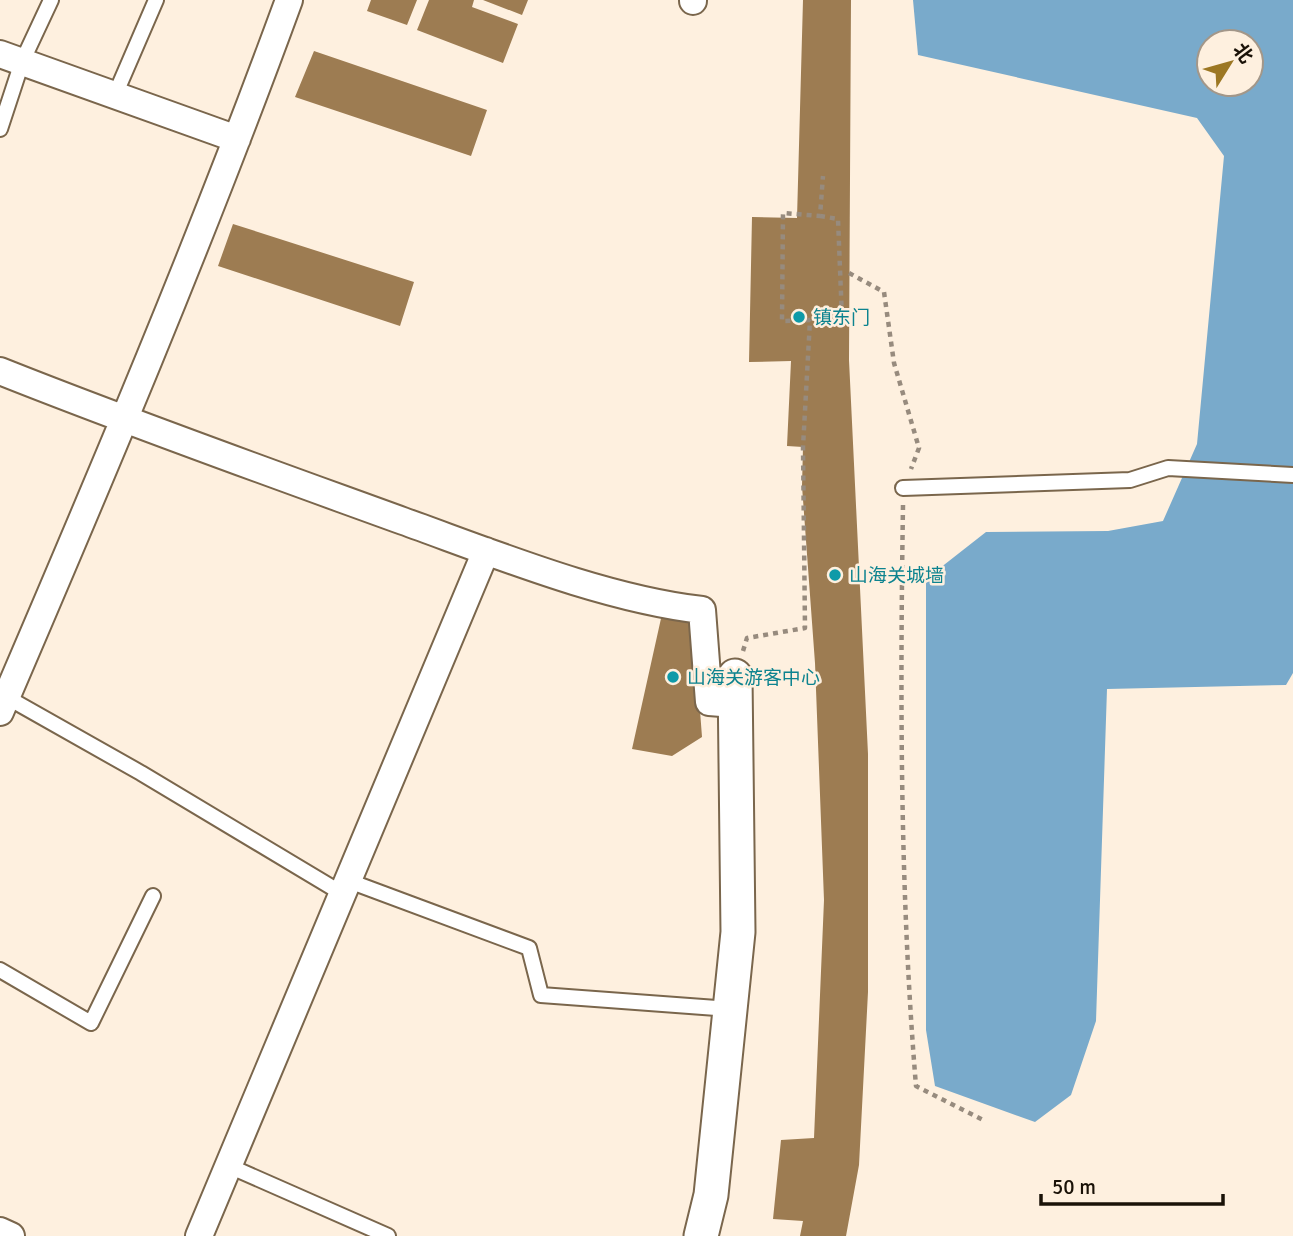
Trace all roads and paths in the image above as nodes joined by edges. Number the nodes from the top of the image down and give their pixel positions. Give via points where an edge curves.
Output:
1 (51, 0) edge
2 (156, 0) edge
3 (289, 0) edge
4 (11, 58) edge
5 (115, 95) junction
6 (0, 129) edge
7 (237, 139) junction
8 (823, 176) dead end
9 (820, 216) junction
10 (849, 273) dead end
11 (810, 320) junction
12 (0, 371) edge
13 (125, 421) junction
14 (1293, 475) edge
15 (903, 488) junction
16 (486, 551) junction
17 (735, 690) junction
18 (2, 701) edge
19 (346, 888) junction
20 (153, 896) dead end
21 (0, 970) edge
22 (730, 1009) junction
23 (985, 1121) dead end
24 (229, 1166) junction
25 (0, 1231) edge
26 (11, 1236) edge
27 (199, 1236) edge
28 (388, 1236) edge
29 (701, 1236) edge

1 - 4 lane
2 - 5 lane
3 - 7 street
4 - 5 street
4 - 6 lane
5 - 7 street
7 - 13 street
8 - 9 path
9 - 11 path via 838,219 842,319
9 - 11 path via 783,213 782,321
10 - 15 path via 884,292 894,363 919,448
11 - 17 path via 803,447 805,628 747,638
12 - 13 street
13 - 16 street
13 - 18 street
14 - 15 lane via 1168,468 1130,480
15 - 23 path via 901,619 909,997 916,1086
16 - 17 street via 657,605 702,610 709,702
16 - 19 street
17 - 22 street via 738,932
18 - 19 lane
19 - 22 lane via 529,948 541,995
19 - 24 street
20 - 21 lane via 91,1023
22 - 29 street via 711,1195
24 - 27 street
24 - 28 lane
25 - 26 street

